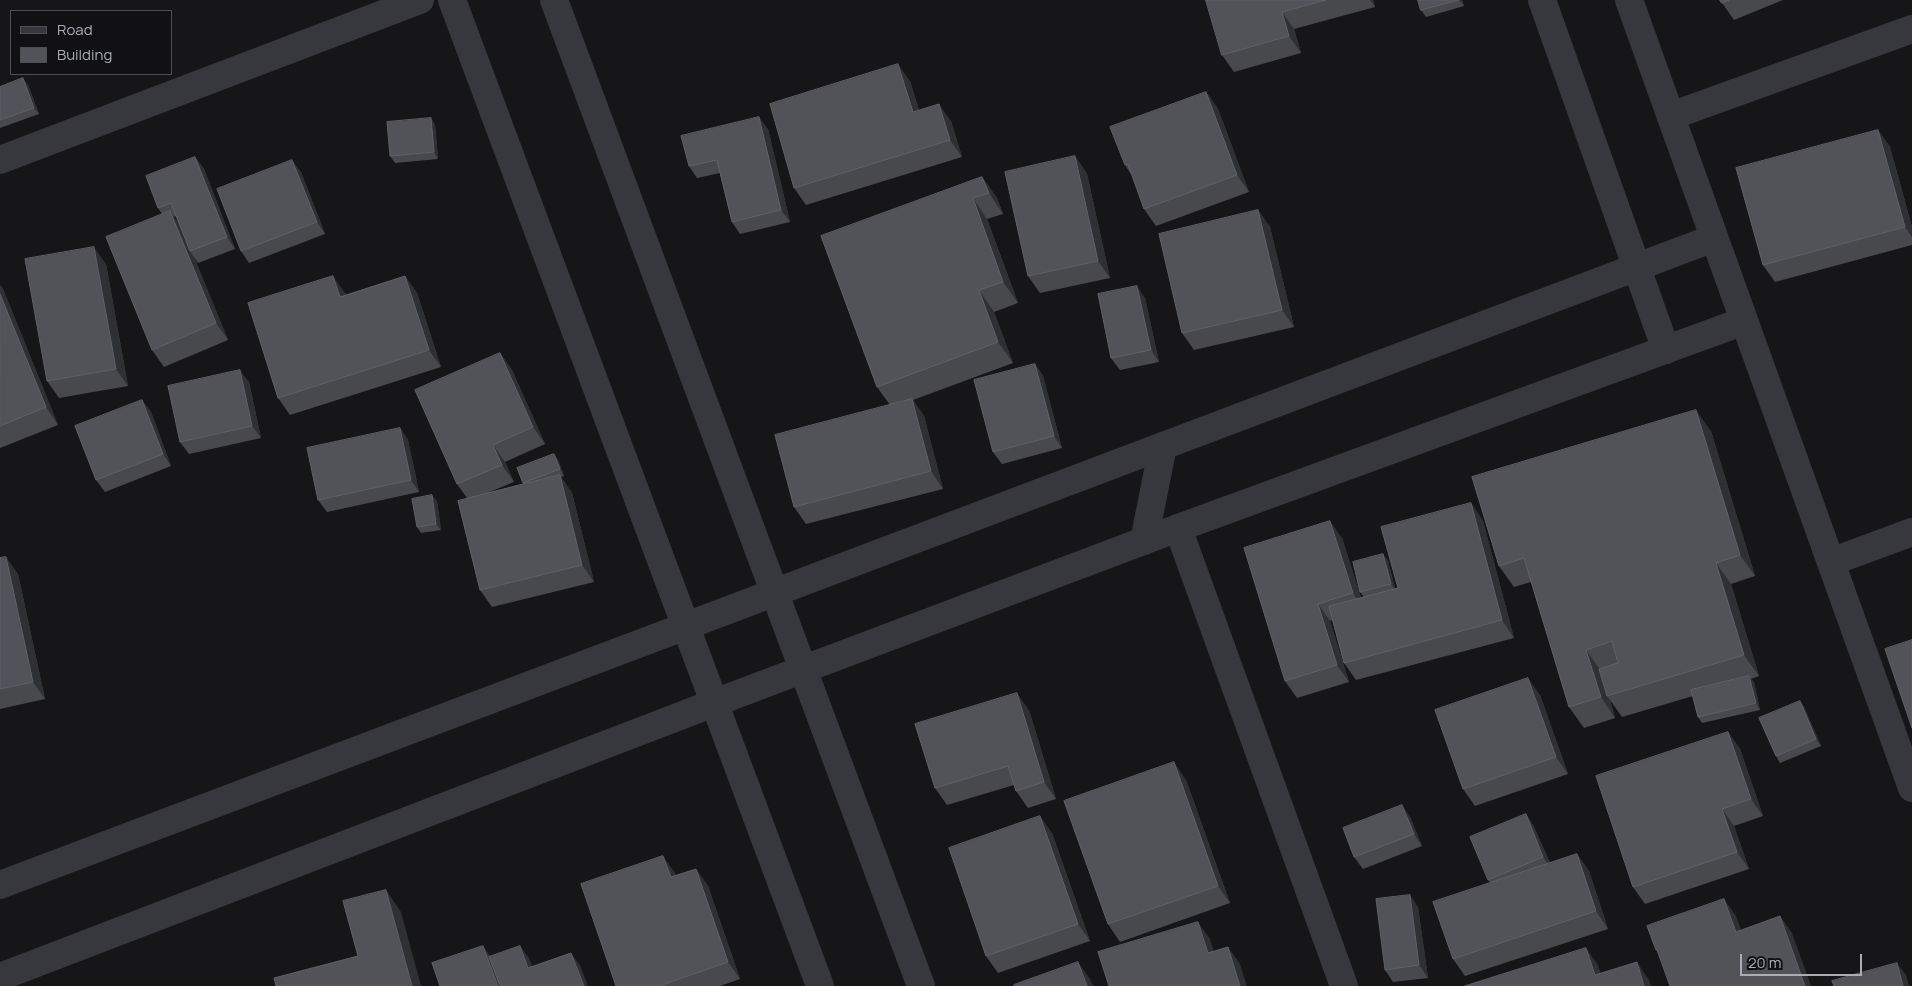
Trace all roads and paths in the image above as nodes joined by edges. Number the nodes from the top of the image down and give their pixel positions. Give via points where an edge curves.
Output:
1 (420, 0) edge
2 (452, 0) edge
3 (554, 0) edge
4 (1542, 0) edge
5 (1629, 0) edge
6 (1912, 29) edge
7 (1671, 116) junction
8 (0, 160) edge
9 (1714, 238) junction
10 (1636, 267) junction
11 (1744, 321) junction
12 (1666, 350) junction
13 (1162, 446) junction
14 (1178, 528) junction
15 (1912, 532) edge
16 (1144, 541) junction
17 (1831, 562) junction
18 (774, 593) junction
19 (686, 626) junction
20 (803, 670) junction
21 (714, 703) junction
22 (1912, 788) edge
23 (0, 886) edge
24 (0, 977) edge
25 (820, 986) edge
26 (921, 986) edge
27 (1344, 986) edge

1 - 8 street
2 - 19 street
3 - 18 street
4 - 10 street
5 - 7 street
6 - 7 street
7 - 9 street
9 - 10 street
9 - 11 street
10 - 12 street
10 - 13 street
11 - 12 street
11 - 17 street
12 - 14 street
13 - 16 street
13 - 18 street
14 - 16 street
14 - 27 street
15 - 17 street
16 - 20 street
17 - 22 street
18 - 19 street
18 - 20 street
19 - 21 street
19 - 23 street
20 - 21 street
20 - 26 street
21 - 24 street
21 - 25 street

